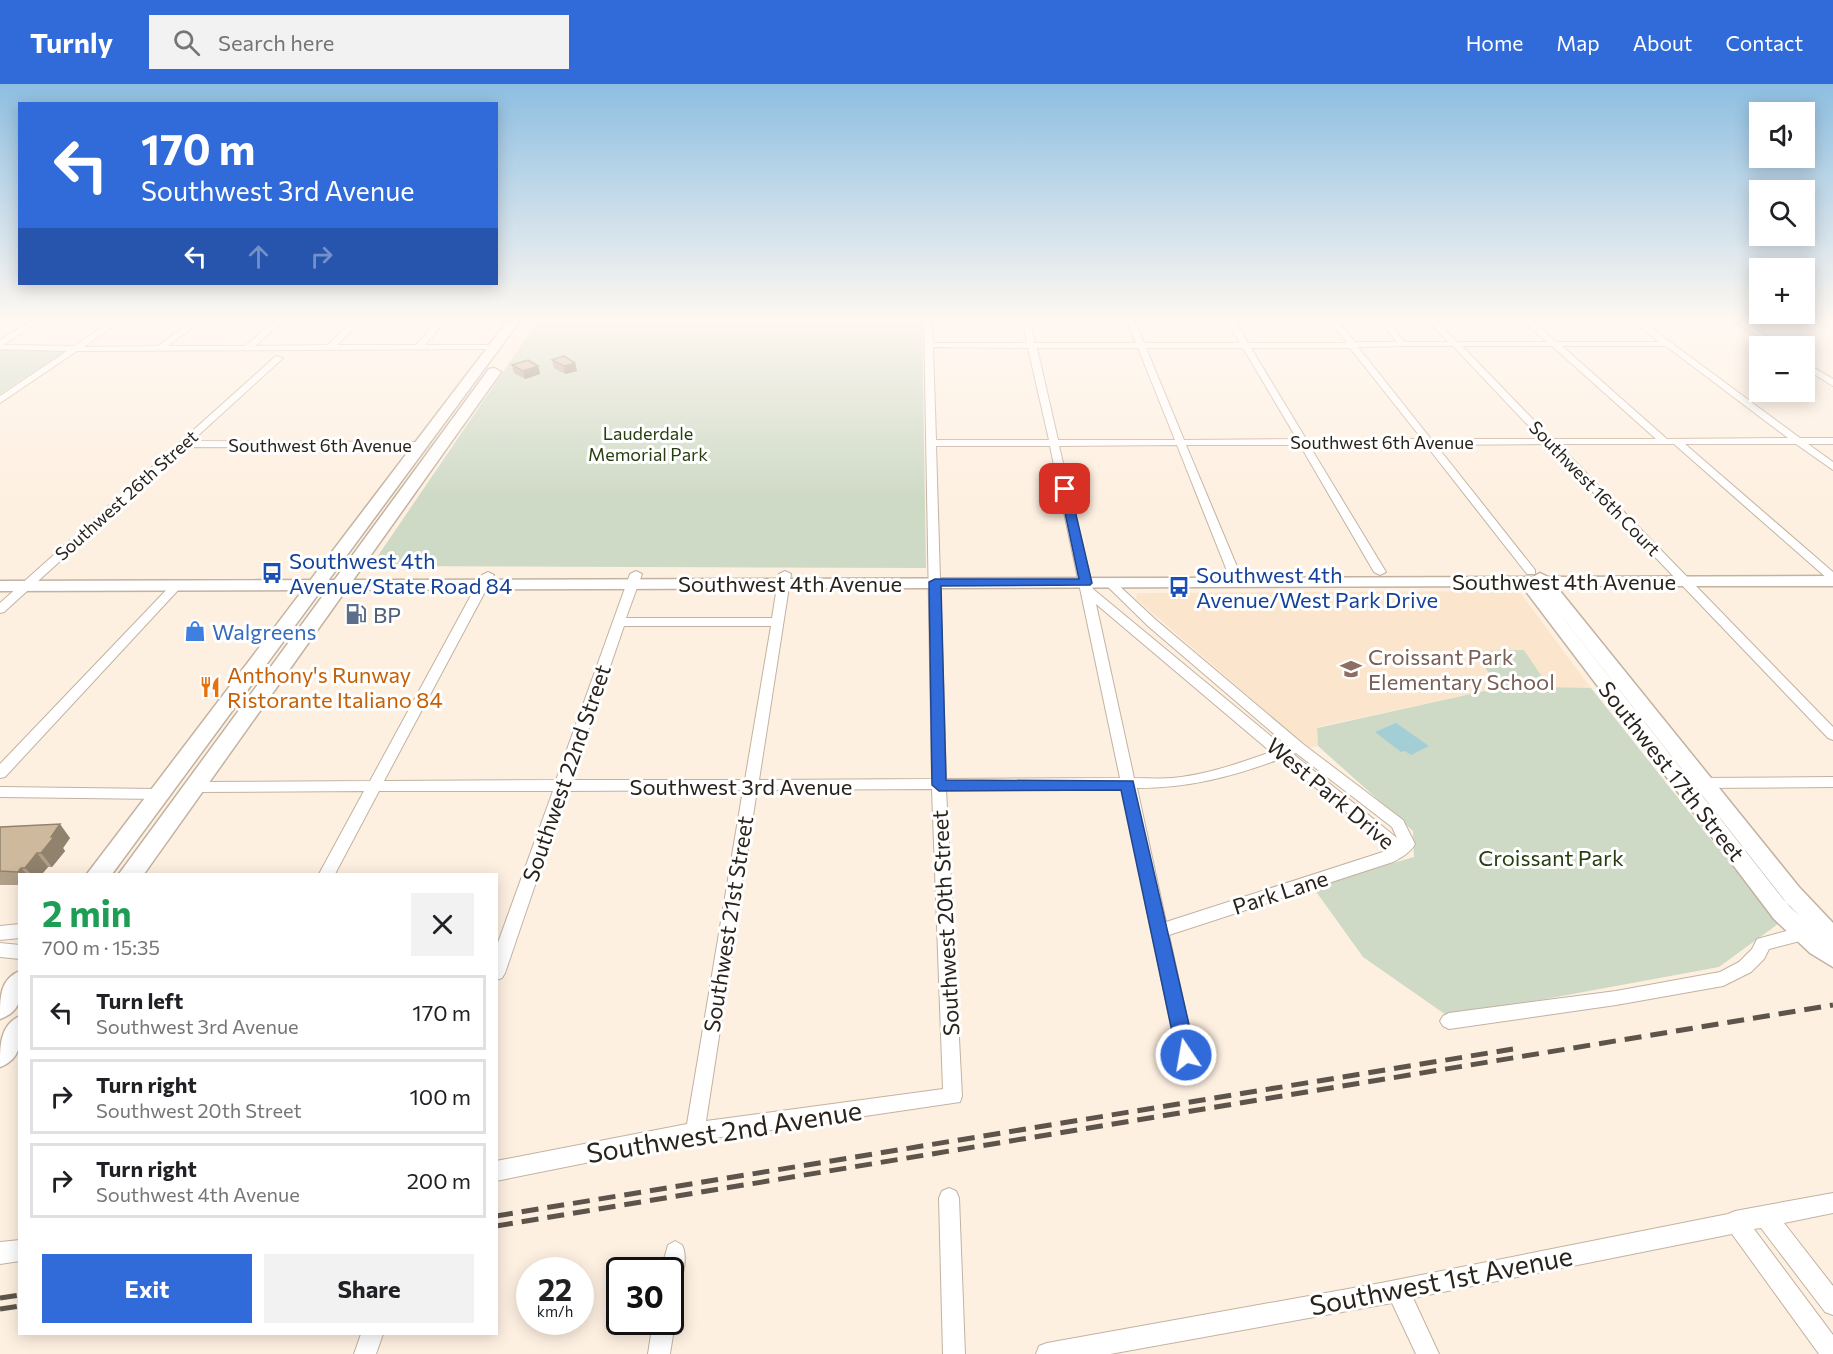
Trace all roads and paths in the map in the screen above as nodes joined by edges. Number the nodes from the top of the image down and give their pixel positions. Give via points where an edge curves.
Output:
1 (32, 378) edge
2 (256, 378) edge
3 (481, 378) edge
4 (484, 378) edge
5 (929, 378) edge
6 (1040, 378) edge
7 (1154, 378) edge
8 (1265, 378) edge
9 (1377, 378) edge
10 (1488, 378) edge
11 (1593, 378) edge
12 (1713, 378) edge
13 (0, 400) edge
14 (1663, 440) junction
15 (1676, 441) junction
16 (1798, 441) junction
17 (1833, 441) edge
18 (1055, 442) junction
19 (1180, 442) junction
20 (1304, 442) junction
21 (1426, 442) junction
22 (1550, 442) junction
23 (930, 443) junction
24 (183, 444) junction
25 (420, 445) junction
26 (1833, 467) edge
27 (1380, 572) junction
28 (1681, 576) junction
29 (1831, 576) edge
30 (0, 577) edge
31 (1235, 577) junction
32 (784, 578) junction
33 (934, 578) junction
34 (486, 579) junction
35 (634, 579) junction
36 (1534, 579) junction
37 (332, 580) junction
38 (31, 581) junction
39 (1110, 583) junction
40 (177, 585) junction
41 (0, 586) edge
42 (1087, 586) junction
43 (0, 609) edge
44 (619, 622) junction
45 (777, 622) junction
46 (1833, 735) edge
47 (1298, 747) junction
48 (1282, 753) junction
49 (176, 771) junction
50 (0, 773) edge
51 (1833, 782) edge
52 (1682, 783) junction
53 (1705, 783) junction
54 (750, 785) junction
55 (939, 785) junction
56 (1128, 785) junction
57 (374, 786) junction
58 (561, 786) junction
59 (195, 787) junction
60 (0, 792) edge
61 (159, 794) junction
62 (177, 811) junction
63 (1399, 852) junction
64 (100, 873) edge
65 (132, 873) edge
66 (328, 873) edge
67 (18, 931) edge
68 (1159, 931) junction
69 (0, 933) edge
70 (1819, 933) edge
71 (0, 950) edge
72 (18, 952) edge
73 (1833, 958) edge
74 (498, 967) edge
75 (18, 984) edge
76 (0, 1007) edge
77 (1449, 1021) dead end
78 (18, 1031) edge
79 (0, 1054) edge
80 (1186, 1055) dead end
81 (953, 1096) joint
82 (695, 1132) junction
83 (498, 1171) edge
84 (950, 1198) dead end
85 (1833, 1203) edge
86 (1765, 1216) junction
87 (1735, 1221) junction
88 (18, 1250) edge
89 (675, 1252) dead end
90 (0, 1253) edge
91 (674, 1257) edge
92 (1397, 1290) junction
93 (1833, 1304) edge
94 (372, 1335) edge
95 (662, 1335) edge
96 (365, 1354) edge
97 (659, 1354) edge
98 (954, 1354) edge
99 (1047, 1354) edge
100 (1428, 1354) edge
101 (1833, 1354) edge

1 - 13 street
2 - 24 street, Southwest 26th Street
3 - 25 main road
4 - 37 main road
5 - 23 street, Southwest 20th Street
6 - 18 street
7 - 19 street
8 - 20 street
9 - 21 street, Southwest 17th Street
10 - 22 street, Southwest 16th Court
11 - 14 street
12 - 16 street
14 - 15 street, Southwest 6th Avenue
14 - 22 street, Southwest 6th Avenue
15 - 16 street, Southwest 6th Avenue
15 - 29 street
16 - 17 street, Southwest 6th Avenue
16 - 26 street
18 - 19 street, Southwest 6th Avenue
18 - 23 street, Southwest 6th Avenue
18 - 42 street
19 - 20 street, Southwest 6th Avenue
19 - 31 street
20 - 21 street, Southwest 6th Avenue
20 - 27 street
21 - 22 street, Southwest 6th Avenue
21 - 36 street, Southwest 17th Street
22 - 28 street, Southwest 16th Court
23 - 33 street, Southwest 20th Street
24 - 25 street, Southwest 6th Avenue
24 - 38 street, Southwest 26th Street
25 - 37 main road
27 - 31 main road, Southwest 4th Avenue
27 - 36 main road, Southwest 4th Avenue
28 - 29 main road, Southwest 4th Avenue
28 - 36 main road, Southwest 4th Avenue
28 - 46 street, Southwest 16th Court
30 - 38 main road, Southwest 4th Avenue
31 - 36 main road, Southwest 4th Avenue
31 - 39 main road, Southwest 4th Avenue
31 - 42 main road, Southwest 4th Avenue
32 - 33 main road, Southwest 4th Avenue
32 - 35 main road, Southwest 4th Avenue
32 - 45 street, Southwest 21st Street
33 - 42 main road, Southwest 4th Avenue
33 - 55 street, Southwest 20th Street
34 - 35 main road, Southwest 4th Avenue
34 - 37 main road, Southwest 4th Avenue
34 - 57 street
35 - 44 street, Southwest 22nd Street
36 - 52 main road, Southwest 17th Street
36 - 53 main road, Southwest 17th Street
37 - 38 main road, Southwest 4th Avenue
37 - 40 main road, Southwest 4th Avenue
37 - 49 main road
37 - 59 main road
38 - 40 main road, Southwest 4th Avenue
38 - 41 main road, Southwest 4th Avenue
38 - 43 street, Southwest 26th Street
39 - 42 main road, Southwest 4th Avenue
39 - 47 street, West Park Drive
40 - 50 street
42 - 48 street, West Park Drive
42 - 56 street
44 - 45 street
44 - 58 street, Southwest 22nd Street
45 - 54 street, Southwest 21st Street
47 - 48 street, Southwest 3rd Avenue
47 - 63 street, West Park Drive via 1398,824 1407,843
48 - 56 street, Southwest 3rd Avenue via 1211,777
48 - 63 street, West Park Drive via 1388,838
49 - 59 main road via 182,781
49 - 61 main road
51 - 53 street
52 - 53 street
52 - 70 main road, Southwest 17th Street via 1782,914
53 - 70 main road, Southwest 17th Street
54 - 55 street, Southwest 3rd Avenue
54 - 58 street, Southwest 3rd Avenue
54 - 82 street, Southwest 21st Street
55 - 56 street, Southwest 3rd Avenue
55 - 81 street, Southwest 20th Street
56 - 68 street
57 - 58 street, Southwest 3rd Avenue
57 - 59 street, Southwest 3rd Avenue
57 - 66 street
58 - 74 street, Southwest 22nd Street
59 - 62 main road
60 - 61 street
61 - 62 main road via 172,800
61 - 64 main road
62 - 65 main road
63 - 68 street, Park Lane
67 - 69 street
68 - 80 street
70 - 73 main road, Southwest 17th Street
70 - 77 street via 1763,944 1745,967 1723,979
71 - 72 street
75 - 76 main road
78 - 79 main road
81 - 82 street, Southwest 2nd Avenue
82 - 83 street, Southwest 2nd Avenue
84 - 98 street
85 - 86 street, Southwest 1st Avenue
86 - 87 street, Southwest 1st Avenue
86 - 93 street
87 - 92 street, Southwest 1st Avenue
87 - 101 street
88 - 90 street
89 - 91 street
92 - 99 street, Southwest 1st Avenue
92 - 100 street
94 - 96 street
95 - 97 street

